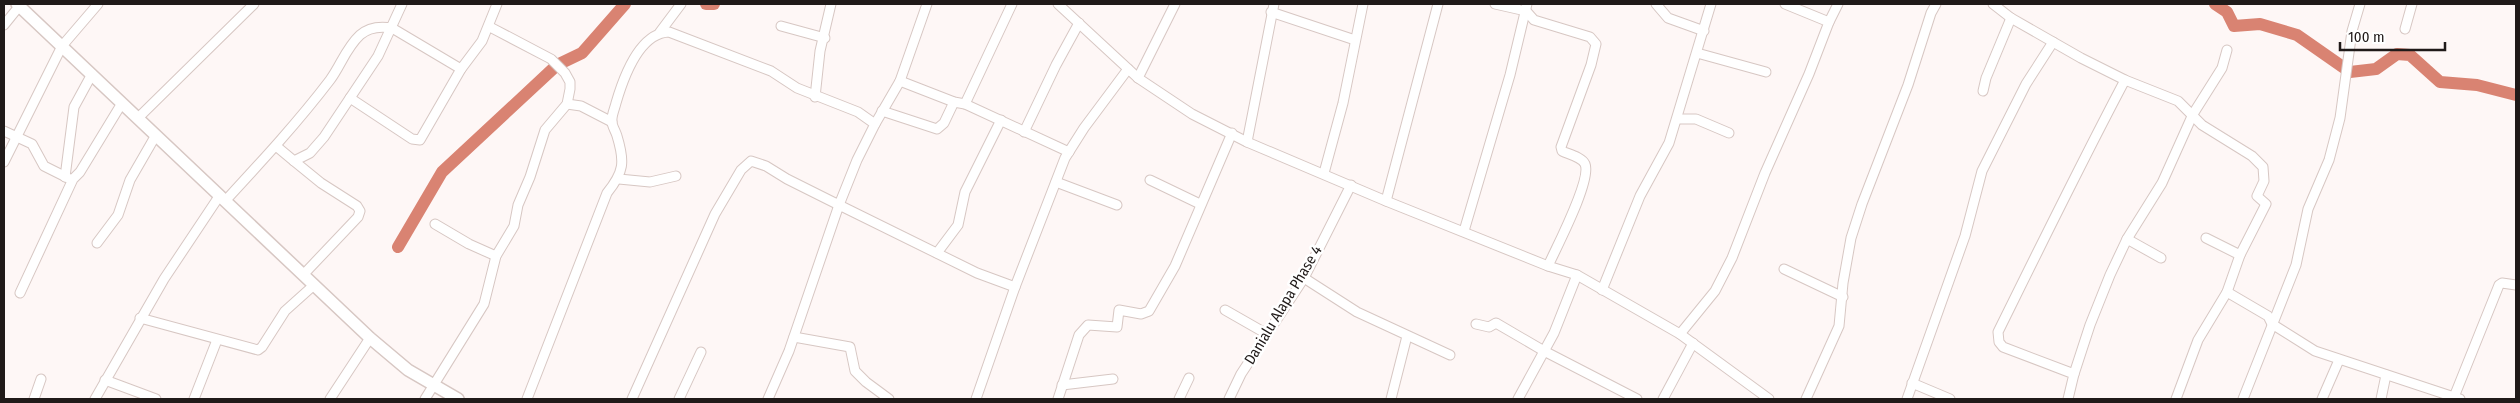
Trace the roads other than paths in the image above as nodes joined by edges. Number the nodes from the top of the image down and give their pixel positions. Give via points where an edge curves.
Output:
1 (19, 4) edge
2 (98, 4) edge
3 (254, 4) edge
4 (402, 4) edge
5 (681, 4) edge
6 (831, 4) edge
7 (927, 4) edge
8 (1012, 4) edge
9 (1058, 4) edge
10 (1175, 4) edge
11 (1363, 4) edge
12 (1438, 4) edge
13 (1495, 4) edge
14 (1656, 4) edge
15 (1711, 4) edge
16 (1785, 4) edge
17 (1838, 4) edge
18 (1936, 4) edge
19 (1993, 4) edge
20 (2360, 4) edge
21 (2412, 4) edge
22 (493, 5) edge
23 (1527, 7) edge
24 (1802, 7) edge
25 (1272, 8) edge
26 (2011, 18) junction
27 (1829, 22) junction
28 (1079, 23) junction
29 (4, 25) edge
30 (781, 26) dead end
31 (490, 27) junction
32 (392, 28) junction
33 (2405, 29) dead end
34 (1704, 31) junction
35 (660, 32) junction
36 (825, 38) junction
37 (1355, 40) junction
38 (2054, 42) junction
39 (62, 46) junction
40 (2227, 50) dead end
41 (1698, 54) junction
42 (461, 69) junction
43 (1128, 69) junction
44 (1766, 72) dead end
45 (92, 74) junction
46 (1138, 78) junction
47 (2125, 80) junction
48 (900, 81) junction
49 (1983, 91) dead end
50 (814, 97) junction
51 (350, 98) junction
52 (954, 102) junction
53 (122, 103) junction
54 (567, 104) junction
55 (964, 104) junction
56 (882, 111) junction
57 (2193, 114) junction
58 (138, 118) junction
59 (1677, 119) junction
60 (1001, 120) junction
61 (612, 122) junction
62 (875, 124) junction
63 (4, 131) edge
64 (1024, 132) junction
65 (1232, 133) junction
66 (1728, 133) dead end
67 (156, 135) junction
68 (17, 136) junction
69 (1248, 142) junction
70 (276, 146) junction
71 (1069, 152) junction
72 (294, 161) junction
73 (4, 162) edge
74 (1324, 173) junction
75 (676, 176) dead end
76 (69, 178) junction
77 (618, 179) junction
78 (1150, 180) dead end
79 (1056, 182) junction
80 (1351, 185) junction
81 (223, 198) junction
82 (1386, 201) junction
83 (1200, 204) junction
84 (839, 205) junction
85 (1117, 205) dead end
86 (435, 224) dead end
87 (1464, 231) junction
88 (2206, 238) dead end
89 (2127, 239) junction
90 (97, 243) dead end
91 (937, 253) junction
92 (2240, 255) junction
93 (496, 256) junction
94 (2161, 258) dead end
95 (1548, 266) junction
96 (1784, 269) dead end
97 (303, 275) junction
98 (1577, 275) junction
99 (1304, 278) junction
100 (314, 285) junction
101 (2516, 285) edge
102 (1015, 287) junction
103 (1602, 290) junction
104 (2227, 292) junction
105 (20, 293) dead end
106 (1843, 297) junction
107 (1224, 310) dead end
108 (140, 318) junction
109 (1476, 324) dead end
110 (2272, 324) junction
111 (1267, 334) junction
112 (1680, 334) junction
113 (1407, 336) junction
114 (794, 337) junction
115 (370, 338) junction
116 (217, 340) junction
117 (1693, 343) junction
118 (701, 352) dead end
119 (1544, 352) junction
120 (1450, 355) dead end
121 (2339, 360) junction
122 (2074, 374) junction
123 (2386, 375) junction
124 (1189, 378) dead end
125 (41, 379) dead end
126 (1113, 379) dead end
127 (105, 380) junction
128 (1912, 383) junction
129 (436, 385) junction
130 (1062, 385) junction
131 (2179, 398) edge
132 (2457, 398) edge
133 (34, 399) edge
134 (95, 399) edge
135 (156, 399) edge
136 (194, 399) edge
137 (330, 399) edge
138 (425, 399) edge
139 (458, 399) edge
140 (527, 399) edge
141 (632, 399) edge
142 (679, 399) edge
143 (768, 399) edge
144 (889, 399) edge
145 (976, 399) edge
146 (1058, 399) edge
147 (1179, 399) edge
148 (1229, 399) edge
149 (1390, 399) edge
150 (1518, 399) edge
151 (1637, 399) edge
152 (1663, 399) edge
153 (1767, 399) edge
154 (1806, 399) edge
155 (1907, 399) edge
156 (1950, 399) edge
157 (2068, 399) edge
158 (2243, 399) edge
159 (2322, 399) edge
160 (2382, 399) edge

1 - 29 street
1 - 39 street
2 - 39 street
3 - 58 street
4 - 32 street
5 - 35 street
6 - 36 street
7 - 48 street
8 - 55 street
9 - 28 street
10 - 46 street
11 - 37 street
12 - 82 street
13 - 23 street
14 - 34 street via 1668,18
15 - 34 street
16 - 24 street
17 - 27 street
18 - 106 street via 1862,204 1852,238
19 - 26 street
20 - 110 street via 2352,32 2340,118 2329,160 2308,209 2296,265
21 - 33 street
22 - 31 street
23 - 87 street
23 - 95 street via 1534,20 1590,38 1596,44 1561,147 1562,151 1584,161 1585,179
24 - 27 street
25 - 37 street
25 - 69 street
26 - 38 street
26 - 49 street
27 - 112 street via 1732,258 1715,292
28 - 43 street
28 - 64 street
30 - 36 street
31 - 42 street
31 - 54 street via 557,65 570,82
32 - 42 street
32 - 51 street
32 - 70 street via 381,26 360,35 346,51 331,79
34 - 41 street
35 - 50 street via 669,32 758,65
35 - 61 street via 646,44 628,69
36 - 50 street via 820,51
37 - 74 street via 1343,103
38 - 47 street
38 - 128 street via 2026,84 1982,170 1965,236
39 - 45 street
39 - 68 street
40 - 57 street via 2222,68
41 - 44 street
41 - 59 street
42 - 51 street via 420,140 412,139
43 - 46 street
43 - 71 street
45 - 53 street
45 - 76 street via 74,107
46 - 65 street via 1192,114
47 - 57 street via 2178,101
47 - 122 street via 1998,332 2003,347
48 - 52 street
48 - 56 street
50 - 62 street via 858,112
51 - 72 street via 315,148
52 - 55 street
52 - 56 street via 944,123 937,129
53 - 58 street
53 - 76 street via 80,172
54 - 61 street via 581,106
54 - 93 street via 545,130 518,205 514,226
55 - 60 street
56 - 62 street
57 - 89 street via 2162,183
57 - 92 street via 2202,125 2252,156 2263,167 2264,181 2257,196 2266,204
58 - 67 street
59 - 66 street via 1696,119
59 - 103 street via 1659,164 1640,196
60 - 64 street
60 - 91 street via 965,192 958,225
61 - 77 street via 623,165
62 - 84 street via 856,160
63 - 68 street
64 - 71 street
65 - 69 street
65 - 83 street
67 - 81 street
67 - 90 street via 130,180 118,215
68 - 73 street
68 - 76 street via 32,144 44,166
69 - 74 street
70 - 72 street
70 - 81 street
71 - 79 street
72 - 97 street via 360,211
74 - 80 street
75 - 77 street via 650,182
76 - 105 street
77 - 140 street via 607,193
78 - 83 street
79 - 85 street
79 - 102 street
80 - 82 street
80 - 99 street, Danialu Alapa Phase 4
81 - 97 street
81 - 108 street
82 - 87 street
83 - 130 street via 1176,266 1149,311 1141,314 1120,310 1117,327 1088,325 1084,328
84 - 91 street
84 - 114 street
84 - 141 street via 751,160 741,170 715,214
86 - 93 street
87 - 95 street
88 - 92 street
89 - 94 street
89 - 122 street via 2090,325
91 - 102 street
92 - 104 street
93 - 129 street via 484,304
95 - 98 street
96 - 106 street
97 - 100 street
98 - 103 street
98 - 119 street
99 - 111 street, Danialu Alapa Phase 4
99 - 113 street via 1357,312
100 - 115 street
100 - 116 street via 285,311 262,348 258,350
101 - 132 street via 2502,283 2499,286
102 - 145 street
103 - 112 street
104 - 110 street via 2268,316
104 - 131 street via 2198,340
106 - 154 street via 1840,326
107 - 111 street
108 - 116 street
108 - 127 street
109 - 119 street via 1489,327 1496,323
110 - 121 street via 2315,351
110 - 158 street
111 - 148 street, Danialu Alapa Phase 4
112 - 117 street
113 - 120 street
113 - 149 street
114 - 143 street
114 - 144 street via 850,347 855,371
115 - 129 street via 408,370
115 - 137 street
116 - 136 street
117 - 152 street
117 - 153 street
118 - 142 street
119 - 150 street
119 - 151 street
121 - 123 street
121 - 159 street
122 - 157 street
123 - 132 street
123 - 160 street
124 - 147 street
125 - 133 street
126 - 130 street
127 - 134 street
127 - 135 street
128 - 155 street
128 - 156 street
129 - 138 street
129 - 139 street
130 - 146 street

